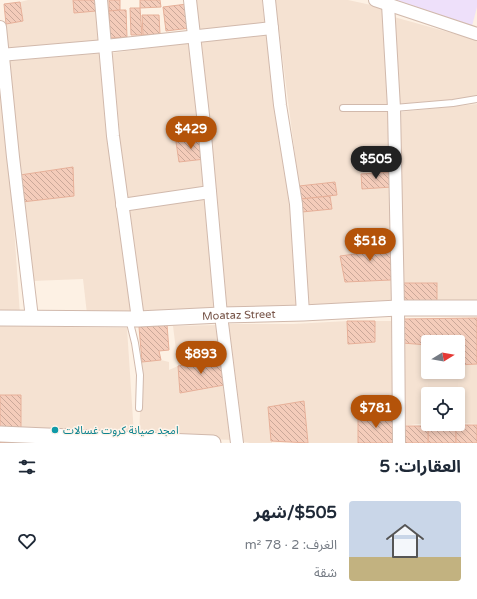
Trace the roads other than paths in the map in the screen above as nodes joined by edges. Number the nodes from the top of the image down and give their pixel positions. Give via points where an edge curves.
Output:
1 (101, 0) edge
2 (190, 0) edge
3 (269, 0) edge
4 (375, 0) edge
5 (388, 4) junction
6 (0, 26) edge
7 (272, 28) junction
8 (477, 34) edge
9 (195, 36) junction
10 (105, 46) junction
11 (2, 54) edge
12 (477, 99) edge
13 (343, 108) dead end
14 (394, 108) junction
15 (210, 192) junction
16 (122, 205) junction
17 (398, 308) junction
18 (477, 308) edge
19 (303, 313) junction
20 (221, 315) junction
21 (0, 318) edge
22 (32, 318) junction
23 (134, 319) junction
24 (139, 408) dead end
25 (0, 434) edge
26 (213, 443) edge
27 (237, 443) edge
28 (399, 443) edge

1 - 10 street
2 - 9 street
3 - 7 street
4 - 5 street
5 - 8 street
5 - 14 street
6 - 11 street
7 - 9 street
7 - 19 street via 280,105 296,204
9 - 10 street
9 - 15 street
10 - 11 street
10 - 16 street
11 - 22 street
12 - 14 lane
13 - 14 lane
14 - 17 street
15 - 16 street
15 - 20 street
16 - 23 street
17 - 18 street, Moataz Street
17 - 19 street, Moataz Street
17 - 28 street
19 - 20 street, Moataz Street
20 - 23 street, Moataz Street
20 - 27 street
21 - 22 street, Moataz Street
22 - 23 street, Moataz Street
23 - 24 lane via 140,375
25 - 26 street

